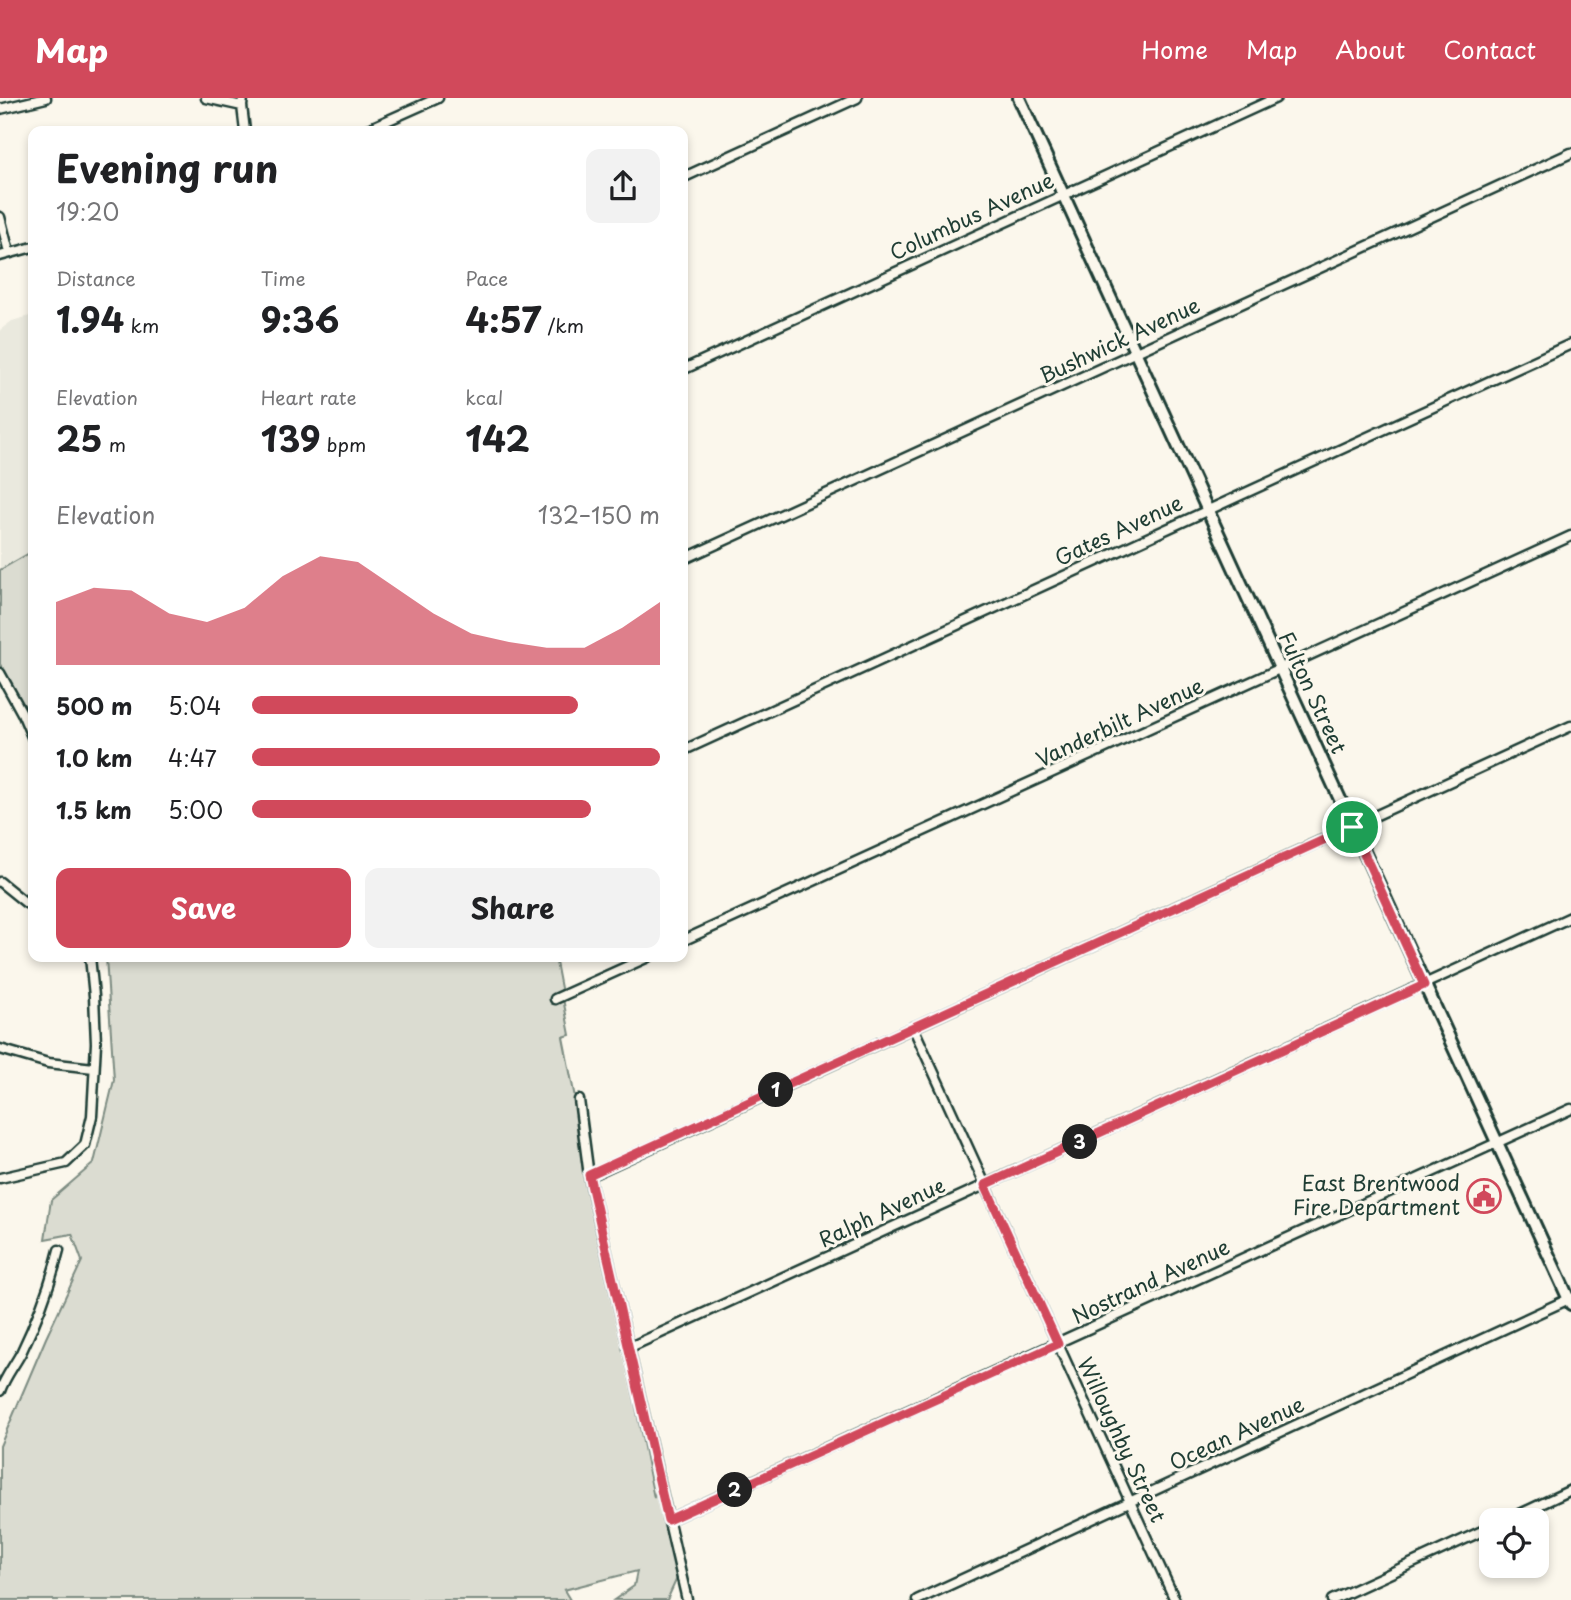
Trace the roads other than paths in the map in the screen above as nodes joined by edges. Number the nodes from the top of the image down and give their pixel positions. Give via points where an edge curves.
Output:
1 (46, 98) edge
2 (206, 98) edge
3 (438, 98) edge
4 (857, 98) edge
5 (1019, 98) edge
6 (1276, 98) edge
7 (242, 102) edge
8 (0, 109) edge
9 (244, 126) edge
10 (376, 126) edge
11 (1571, 153) edge
12 (688, 175) edge
13 (1063, 194) junction
14 (0, 217) edge
15 (28, 248) edge
16 (9, 252) junction
17 (0, 256) edge
18 (1571, 344) edge
19 (1136, 353) junction
20 (688, 367) edge
21 (1207, 510) junction
22 (1571, 536) edge
23 (688, 557) edge
24 (1279, 668) junction
25 (0, 673) edge
26 (1571, 726) edge
27 (28, 727) edge
28 (688, 748) edge
29 (1352, 827) junction
30 (0, 882) edge
31 (28, 904) edge
32 (1571, 917) edge
33 (688, 939) edge
34 (91, 962) edge
35 (637, 962) edge
36 (1424, 985) junction
37 (555, 999) dead end
38 (913, 1027) junction
39 (0, 1049) edge
40 (94, 1068) junction
41 (579, 1100) dead end
42 (1571, 1109) edge
43 (1498, 1143) junction
44 (589, 1175) junction
45 (0, 1178) edge
46 (985, 1185) junction
47 (59, 1250) dead end
48 (1570, 1301) edge
49 (1058, 1344) junction
50 (628, 1348) junction
51 (2, 1382) edge
52 (0, 1391) edge
53 (1571, 1490) edge
54 (1130, 1502) junction
55 (1533, 1508) edge
56 (668, 1520) junction
57 (1479, 1533) edge
58 (687, 1600) edge
59 (916, 1600) edge
60 (1175, 1600) edge
61 (1332, 1600) edge

1 - 8 street
2 - 7 street
3 - 10 street
4 - 12 street
5 - 13 street, Fulton Street
6 - 13 street, Columbus Avenue
7 - 9 street
11 - 19 street, Bushwick Avenue
13 - 19 street, Fulton Street
13 - 20 street, Columbus Avenue
14 - 16 street
15 - 16 street
16 - 17 street
18 - 21 street, Gates Avenue
19 - 21 street, Fulton Street
19 - 23 street, Bushwick Avenue
21 - 24 street, Fulton Street
21 - 28 street, Gates Avenue
22 - 24 street, Vanderbilt Avenue
24 - 29 street, Fulton Street
24 - 33 street, Vanderbilt Avenue
25 - 27 street
26 - 29 street
29 - 36 street, Fulton Street
29 - 38 street
30 - 31 street
32 - 36 street, Ralph Avenue
34 - 40 street
35 - 37 street
36 - 43 street, Fulton Street
36 - 46 street, Ralph Avenue
38 - 44 street
38 - 46 street, Willoughby Street
39 - 40 street via 48,1063
40 - 45 street via 92,1116 85,1145 66,1163
41 - 44 street
42 - 43 street, Nostrand Avenue
43 - 48 street, Fulton Street
43 - 49 street, Nostrand Avenue
44 - 50 street
46 - 49 street, Willoughby Street
46 - 50 street, Ralph Avenue
47 - 51 street via 38,1315
48 - 54 street, Ocean Avenue
49 - 54 street, Willoughby Street
49 - 56 street, Nostrand Avenue
50 - 56 street
51 - 52 street
53 - 55 street
54 - 59 street, Ocean Avenue
54 - 60 street, Willoughby Street
56 - 58 street
57 - 61 street

